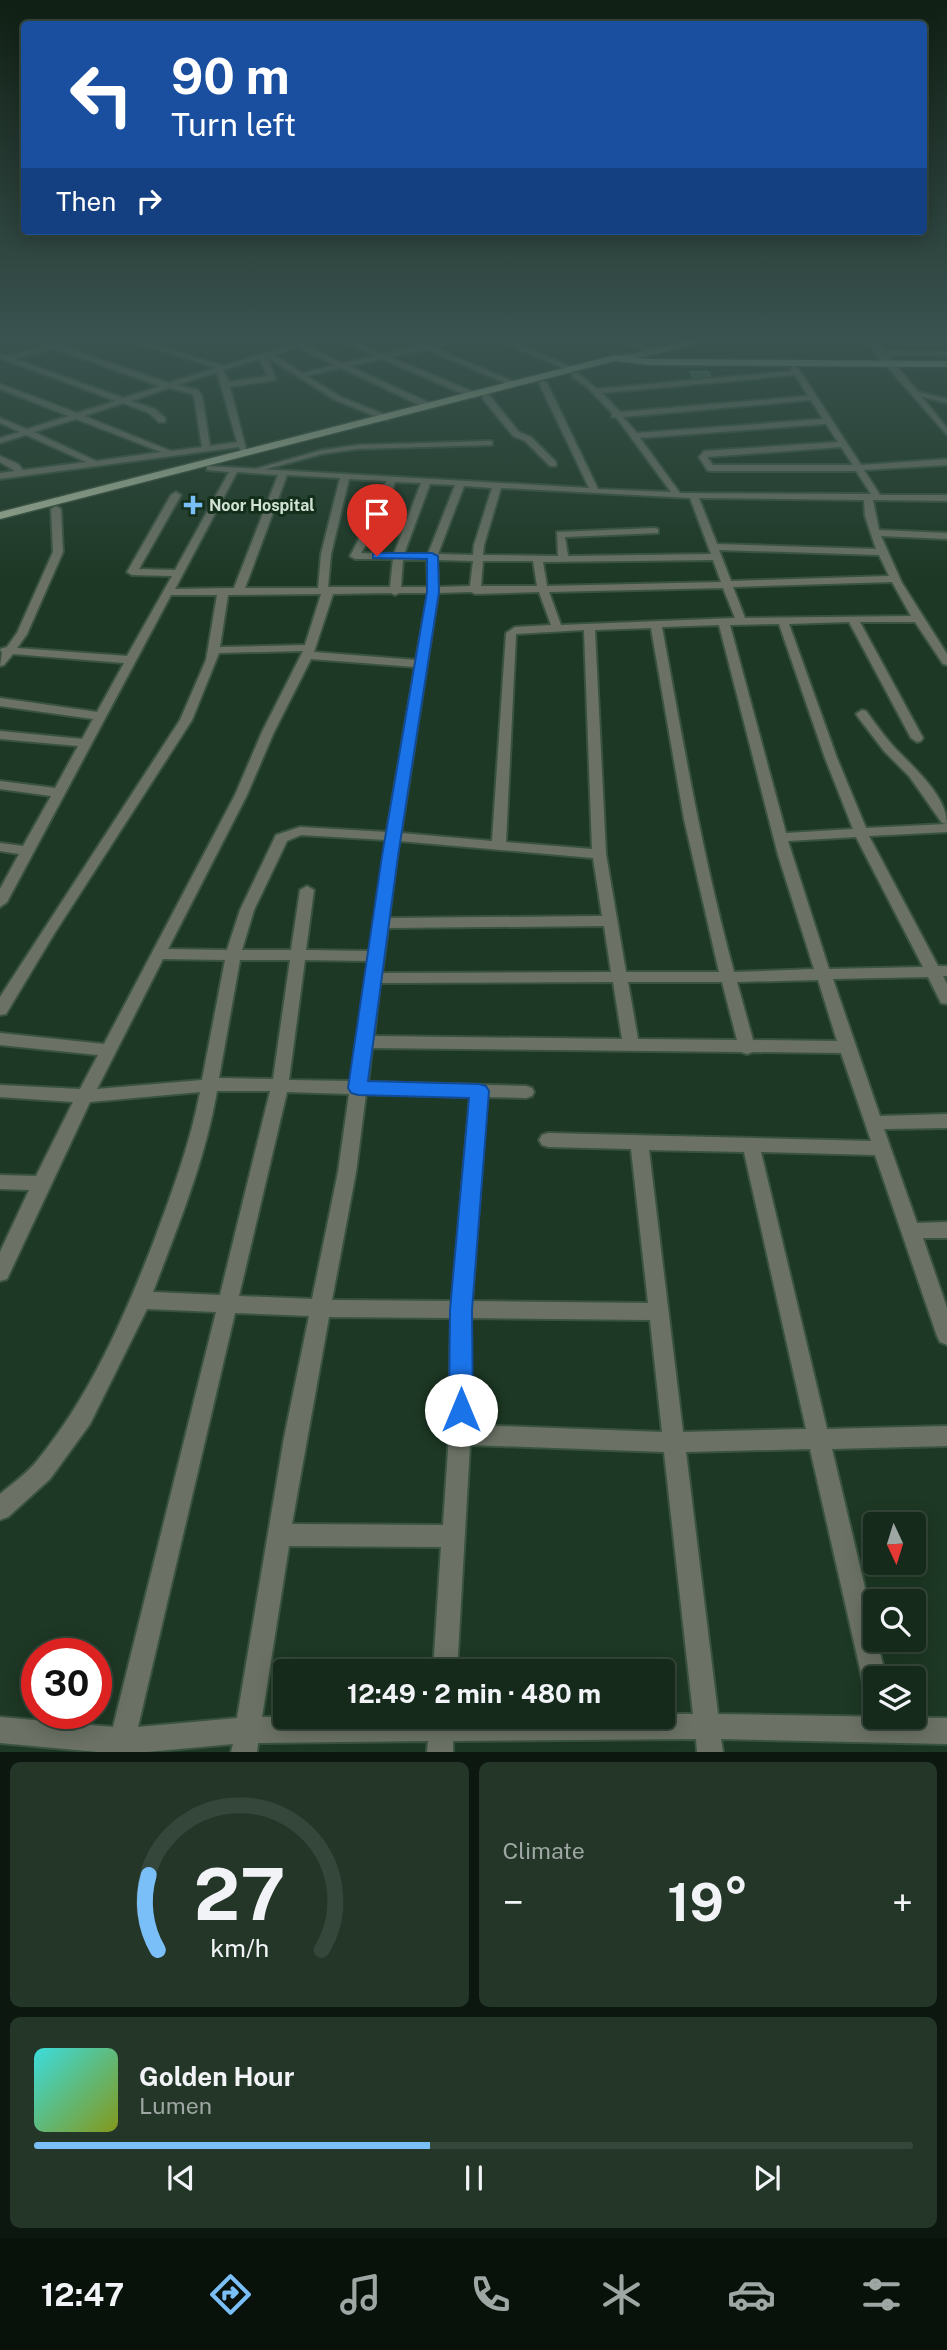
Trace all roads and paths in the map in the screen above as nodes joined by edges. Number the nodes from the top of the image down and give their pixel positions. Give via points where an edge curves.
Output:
1 (64, 420) edge
2 (85, 420) edge
3 (202, 420) edge
4 (235, 420) edge
5 (378, 420) edge
6 (398, 420) edge
7 (504, 420) edge
8 (561, 420) edge
9 (619, 420) edge
10 (0, 421) edge
11 (828, 421) joint
12 (27, 432) junction
13 (634, 436) junction
14 (0, 441) edge
15 (489, 443) dead end
16 (843, 444) junction
17 (206, 448) junction
18 (243, 448) junction
19 (169, 452) junction
20 (0, 459) edge
21 (94, 462) junction
22 (947, 462) edge
23 (553, 464) dead end
24 (210, 468) junction
25 (858, 468) junction
26 (234, 470) junction
27 (252, 471) junction
28 (21, 473) junction
29 (283, 474) junction
30 (0, 477) edge
31 (345, 477) junction
32 (391, 480) junction
33 (426, 483) junction
34 (460, 485) junction
35 (497, 487) junction
36 (595, 492) junction
37 (176, 495) dead end
38 (678, 496) junction
39 (694, 496) junction
40 (873, 498) junction
41 (947, 498) edge
42 (56, 509) junction
43 (0, 516) edge
44 (0, 523) edge
45 (654, 531) dead end
46 (875, 533) junction
47 (947, 536) edge
48 (714, 552) junction
49 (882, 552) junction
50 (398, 556) junction
51 (432, 556) junction
52 (478, 557) junction
53 (537, 558) junction
54 (563, 559) junction
55 (178, 573) junction
56 (897, 579) junction
57 (726, 584) junction
58 (543, 590) junction
59 (326, 591) junction
60 (475, 591) junction
61 (168, 592) junction
62 (223, 592) junction
63 (238, 592) junction
64 (395, 592) junction
65 (433, 592) junction
66 (918, 618) junction
67 (853, 620) junction
68 (741, 621) junction
69 (783, 621) junction
70 (724, 622) junction
71 (656, 624) junction
72 (589, 627) junction
73 (557, 628) junction
74 (5, 650) edge
75 (213, 650) junction
76 (308, 651) junction
77 (130, 660) junction
78 (947, 662) edge
79 (0, 663) edge
80 (422, 664) junction
81 (0, 702) edge
82 (862, 714) dead end
83 (101, 716) junction
84 (0, 735) edge
85 (917, 738) dead end
86 (87, 743) junction
87 (0, 785) edge
88 (60, 793) junction
89 (947, 820) edge
90 (947, 828) edge
91 (861, 833) junction
92 (393, 836) junction
93 (780, 837) junction
94 (499, 845) junction
95 (0, 847) edge
96 (28, 851) junction
97 (599, 854) junction
98 (307, 890) dead end
99 (0, 902) edge
100 (610, 921) junction
101 (380, 923) junction
102 (159, 954) junction
103 (233, 955) junction
104 (298, 955) junction
105 (376, 956) junction
106 (940, 971) edge
107 (823, 974) junction
108 (372, 978) junction
109 (620, 978) junction
110 (728, 978) junction
111 (947, 999) edge
112 (0, 1010) edge
113 (0, 1039) edge
114 (363, 1042) junction
115 (631, 1046) junction
116 (847, 1047) junction
117 (747, 1048) junction
118 (109, 1049) junction
119 (211, 1085) junction
120 (280, 1086) junction
121 (358, 1088) junction
122 (0, 1091) edge
123 (479, 1091) junction
124 (526, 1092) dead end
125 (86, 1096) junction
126 (947, 1121) edge
127 (873, 1123) junction
128 (548, 1140) dead end
129 (639, 1143) junction
130 (751, 1145) junction
131 (881, 1148) junction
132 (0, 1182) edge
133 (40, 1184) junction
134 (947, 1230) edge
135 (910, 1231) junction
136 (0, 1273) edge
137 (140, 1300) junction
138 (228, 1304) junction
139 (320, 1308) junction
140 (461, 1310) junction
141 (659, 1312) junction
142 (947, 1336) edge
143 (460, 1435) junction
144 (947, 1436) edge
145 (819, 1440) junction
146 (674, 1442) junction
147 (0, 1509) edge
148 (279, 1535) junction
149 (454, 1536) junction
150 (446, 1659) edge
151 (871, 1666) edge
152 (863, 1723) edge
153 (707, 1726) junction
154 (926, 1728) edge
155 (0, 1731) edge
156 (947, 1731) edge
157 (441, 1732) edge
158 (122, 1741) junction
159 (246, 1741) edge
160 (710, 1752) edge

1 - 12 street
2 - 19 street
3 - 17 street
4 - 18 street
5 - 18 main road
6 - 24 main road
7 - 23 street
8 - 36 street
9 - 13 street
10 - 12 street
11 - 13 street
11 - 16 street
12 - 14 street
12 - 21 street
13 - 38 street
15 - 27 lane via 358,447
16 - 25 street
16 - 25 street via 703,457 710,468
17 - 18 street
17 - 19 street
18 - 43 main road
19 - 21 street
20 - 28 street
21 - 28 street
22 - 25 street
24 - 26 street
24 - 42 main road
25 - 40 street
26 - 27 street
26 - 55 street
27 - 29 street
28 - 30 street
29 - 31 street
29 - 63 street
31 - 32 street
31 - 59 street via 326,554
32 - 33 street
32 - 50 street via 355,556
33 - 34 street
33 - 50 street
34 - 35 street
34 - 51 street
35 - 36 street
35 - 52 street
36 - 38 street
37 - 55 street via 132,572
38 - 39 street
39 - 40 street
39 - 48 street
40 - 41 street
40 - 46 street via 868,510
42 - 44 main road
42 - 74 street via 58,552 22,634
45 - 54 street via 561,534
46 - 47 street
46 - 49 street
48 - 49 street
48 - 54 street
48 - 57 street
49 - 56 street
50 - 51 street
50 - 64 street
51 - 52 street
51 - 65 street
52 - 53 street
52 - 60 street
53 - 54 street
53 - 58 street
55 - 61 street
56 - 57 street
56 - 66 street
57 - 58 street
57 - 68 street
58 - 60 street
58 - 73 street
59 - 63 street
59 - 64 street
59 - 76 street
60 - 65 street
61 - 62 street
61 - 77 street
62 - 63 street
62 - 75 street
64 - 65 street
65 - 80 street
66 - 67 street
66 - 78 street
67 - 69 street
67 - 85 street
68 - 69 street
68 - 70 street
69 - 91 street
70 - 71 street
70 - 93 street
71 - 72 street
71 - 110 street via 691,819
72 - 73 street
72 - 97 street
73 - 94 street via 511,634
74 - 77 street
74 - 79 street
75 - 76 street
75 - 112 street via 186,720
76 - 80 street
76 - 102 street
77 - 83 street
80 - 92 street
81 - 83 street
82 - 89 street
83 - 86 street
84 - 86 street
86 - 88 street
87 - 88 street
88 - 96 street
90 - 91 street
91 - 93 street
91 - 106 street
92 - 94 street
92 - 101 street
92 - 103 street via 300,831 281,838 251,901
93 - 107 street
94 - 97 street
95 - 96 street
96 - 99 street
97 - 100 street
98 - 104 street
100 - 101 street
100 - 109 street
101 - 105 street
102 - 103 street
102 - 118 street
103 - 104 street
103 - 119 street
104 - 105 street
104 - 120 street
105 - 108 street
106 - 107 street
106 - 111 street
107 - 110 street
107 - 116 street
108 - 109 street
108 - 114 street
109 - 110 street
109 - 115 street
110 - 117 street
113 - 118 street
114 - 115 street
114 - 121 street
115 - 117 street
116 - 117 street
116 - 127 street
118 - 125 street
119 - 120 street
119 - 125 street
119 - 137 street via 186,1180
120 - 121 street
120 - 138 street
121 - 123 street
121 - 139 street
122 - 125 street
123 - 124 street
123 - 140 street
125 - 133 street
126 - 127 street
127 - 131 street
128 - 129 street
129 - 130 street
129 - 141 street
130 - 131 street
130 - 145 street
131 - 135 street
132 - 133 street
133 - 136 street
134 - 135 street
135 - 142 street
137 - 138 street
137 - 147 street via 83,1416 42,1472
138 - 139 street
138 - 158 street
139 - 140 street
139 - 148 street
140 - 141 street
140 - 143 street
141 - 146 street
143 - 146 street
143 - 149 street
144 - 145 street
145 - 146 street
145 - 151 street
146 - 153 street
148 - 149 street
148 - 159 street
149 - 150 street
152 - 153 street
153 - 157 street
153 - 160 street
154 - 156 street
155 - 158 street
157 - 159 street
158 - 159 street

